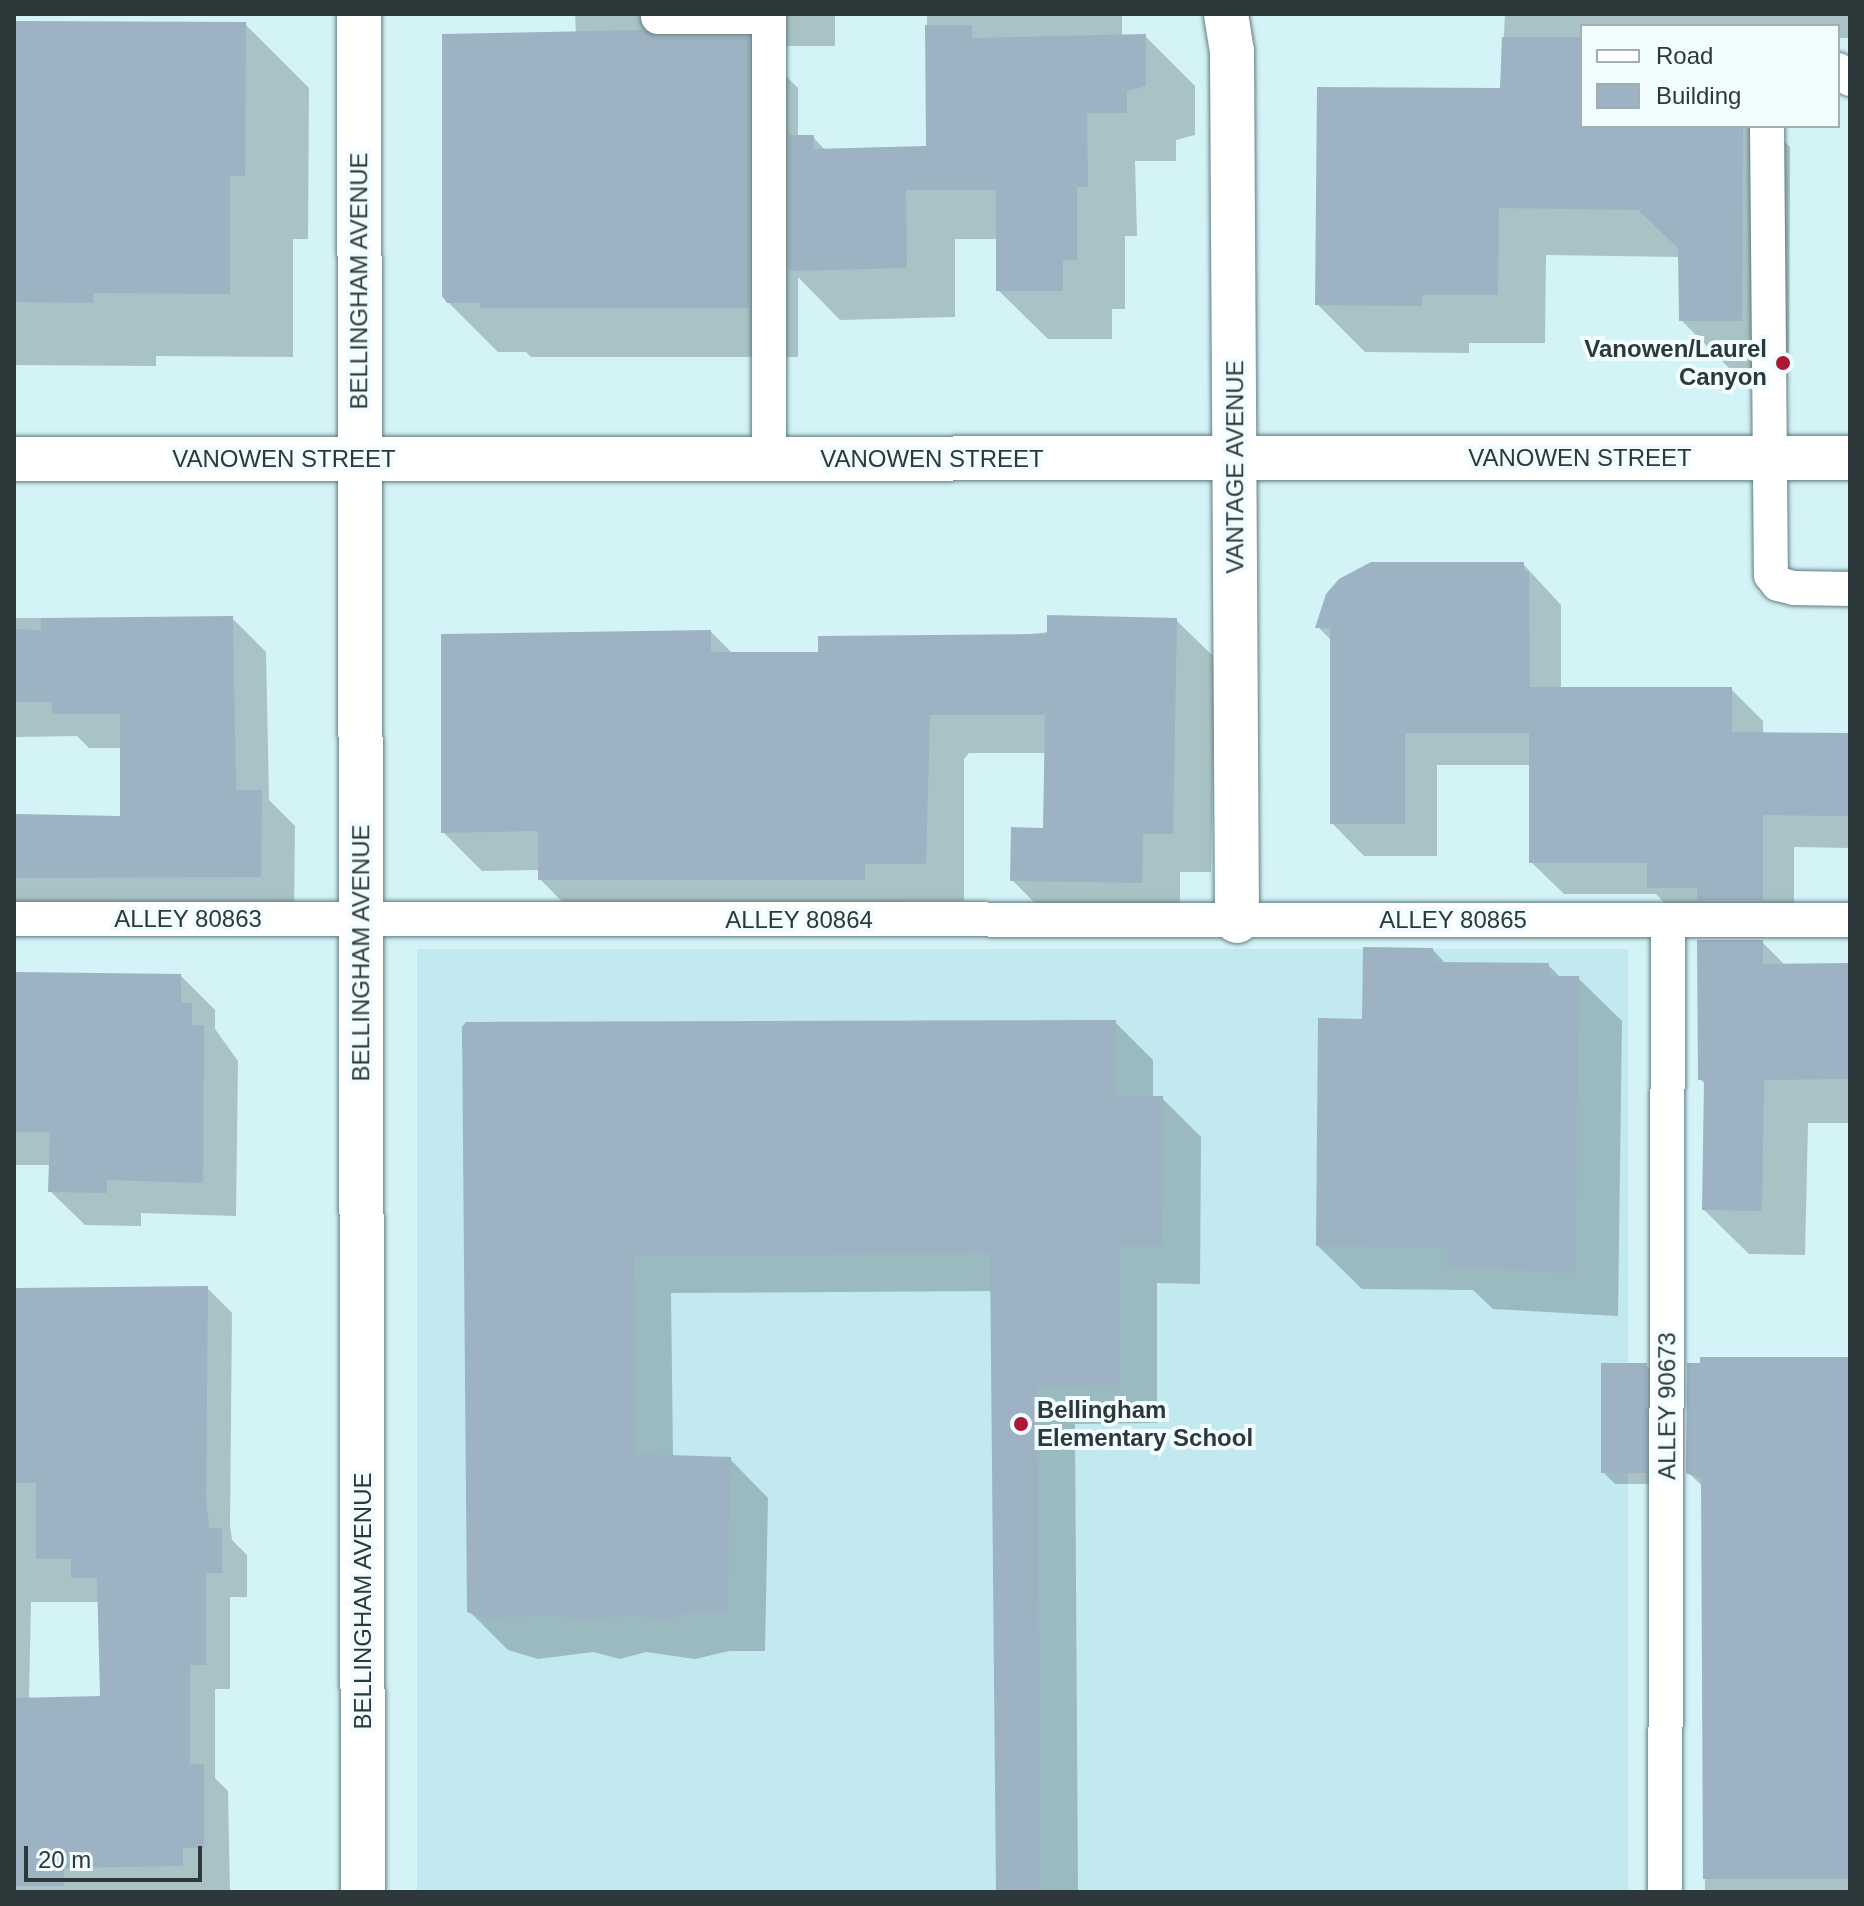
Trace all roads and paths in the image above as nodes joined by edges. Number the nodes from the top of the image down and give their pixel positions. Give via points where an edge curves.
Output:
1 (359, 14) edge
2 (1226, 14) edge
3 (658, 17) dead end
4 (1767, 128) edge
5 (1767, 458) junction
6 (1850, 458) edge
7 (14, 459) edge
8 (359, 459) junction
9 (769, 459) junction
10 (1236, 459) junction
11 (1850, 589) edge
12 (14, 919) edge
13 (361, 920) junction
14 (1668, 920) junction
15 (1850, 920) edge
16 (1237, 921) junction
17 (363, 1892) edge
18 (1665, 1892) edge

1 - 8 street, BELLINGHAM AVENUE
2 - 10 street, VANTAGE AVENUE via 1232,51
3 - 9 lane via 769,17
4 - 5 lane
5 - 6 street, VANOWEN STREET
5 - 10 street, VANOWEN STREET
5 - 11 lane via 1771,575 1778,584 1794,588
7 - 8 street, VANOWEN STREET
8 - 9 street, VANOWEN STREET
8 - 13 street, BELLINGHAM AVENUE
9 - 10 street, VANOWEN STREET
10 - 16 street, VANTAGE AVENUE
12 - 13 lane, ALLEY 80863
13 - 16 lane, ALLEY 80864
13 - 17 street, BELLINGHAM AVENUE
14 - 15 lane, ALLEY 80865
14 - 16 lane, ALLEY 80865
14 - 18 lane, ALLEY 90673

